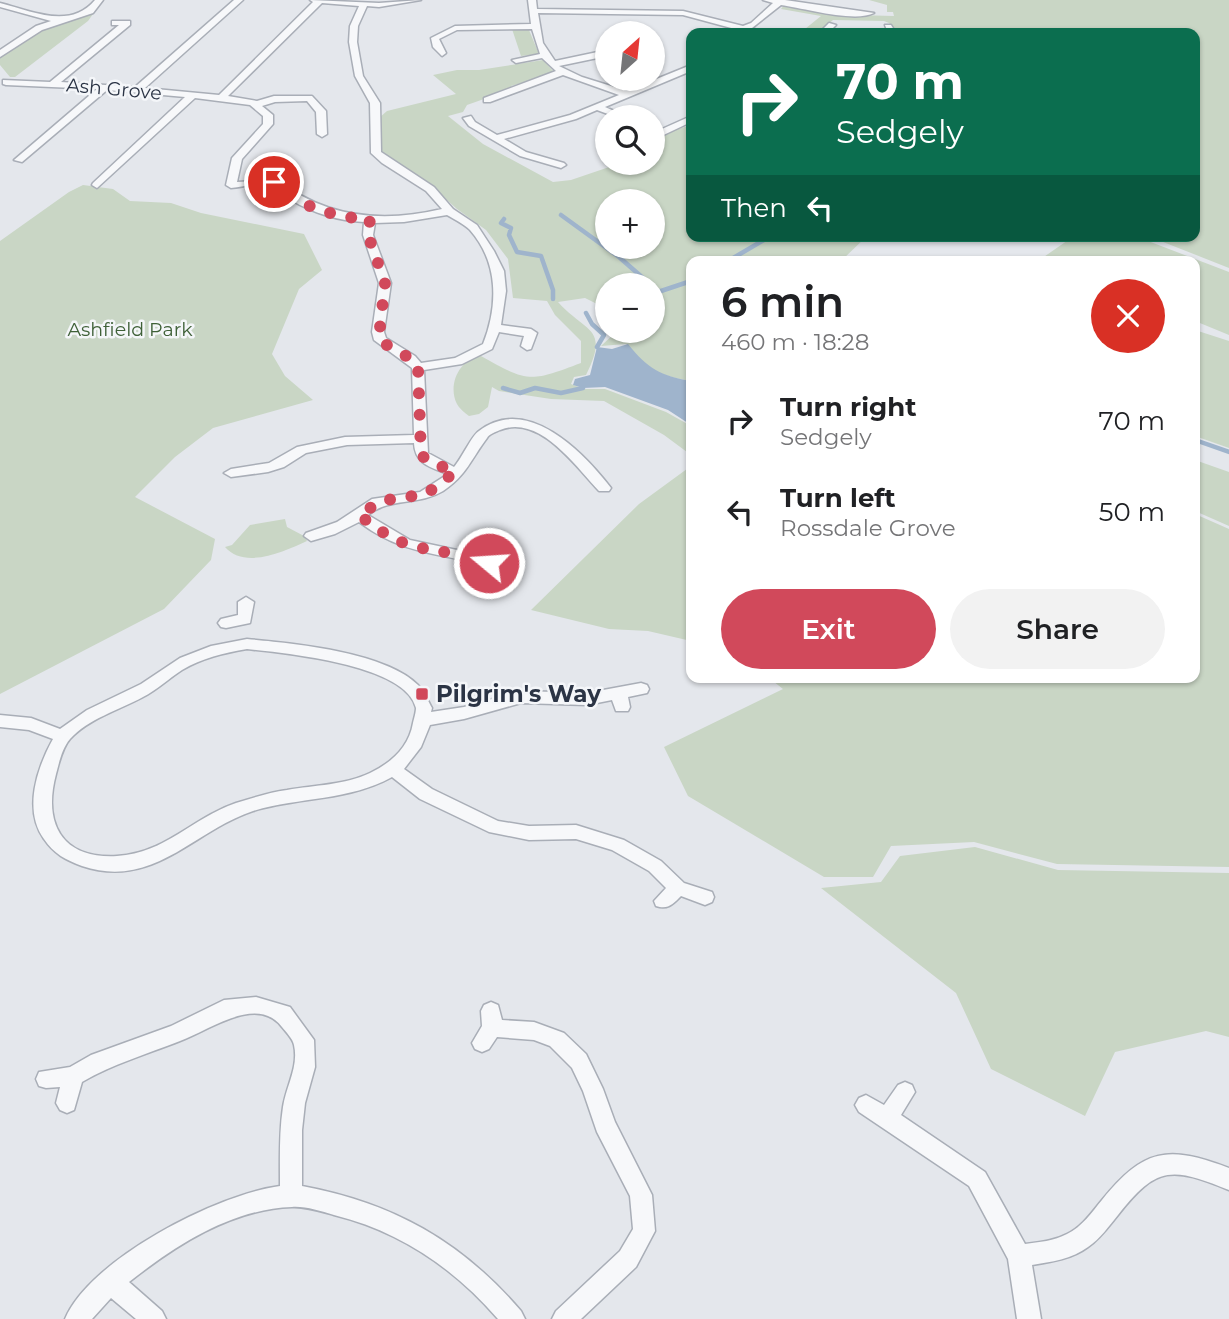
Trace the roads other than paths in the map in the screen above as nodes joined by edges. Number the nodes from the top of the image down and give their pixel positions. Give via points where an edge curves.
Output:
1 (99, 0) edge
2 (239, 0) edge
3 (314, 0) edge
4 (320, 0) edge
5 (417, 0) edge
6 (532, 0) edge
7 (601, 0) edge
8 (766, 0) edge
9 (780, 1) edge
10 (364, 4) junction
11 (0, 5) edge
12 (599, 10) junction
13 (534, 11) junction
14 (870, 13) dead end
15 (59, 21) junction
16 (115, 23) dead end
17 (832, 25) dead end
18 (535, 26) junction
19 (726, 28) edge
20 (747, 28) edge
21 (829, 28) edge
22 (442, 53) dead end
23 (0, 54) edge
24 (546, 55) junction
25 (595, 55) edge
26 (516, 60) dead end
27 (554, 64) junction
28 (563, 72) junction
29 (686, 72) edge
30 (3, 81) edge
31 (53, 84) junction
32 (105, 87) junction
33 (137, 90) junction
34 (627, 94) junction
35 (192, 96) junction
36 (221, 98) junction
37 (487, 100) dead end
38 (258, 104) junction
39 (602, 105) edge
40 (595, 108) edge
41 (468, 118) dead end
42 (686, 121) edge
43 (665, 128) edge
44 (322, 134) dead end
45 (496, 138) junction
46 (19, 160) dead end
47 (561, 165) dead end
48 (97, 185) dead end
49 (449, 211) junction
50 (370, 219) junction
51 (495, 328) junction
52 (527, 346) dead end
53 (418, 367) junction
54 (418, 439) junction
55 (455, 472) junction
56 (231, 473) dead end
57 (604, 488) dead end
58 (359, 515) junction
59 (322, 537) dead end
60 (489, 563) dead end
61 (246, 602) dead end
62 (245, 619) junction
63 (226, 623) dead end
64 (247, 644) junction
65 (640, 689) dead end
66 (427, 719) junction
67 (0, 721) edge
68 (62, 736) junction
69 (393, 769) junction
70 (678, 888) junction
71 (705, 897) dead end
72 (663, 901) dead end
73 (488, 1027) dead end
74 (73, 1076) junction
75 (46, 1079) dead end
76 (905, 1092) dead end
77 (67, 1103) dead end
78 (866, 1105) dead end
79 (887, 1118) junction
80 (1229, 1179) edge
81 (292, 1196) junction
82 (1019, 1256) junction
83 (111, 1282) junction
84 (77, 1319) edge
85 (154, 1319) edge
86 (513, 1319) edge
87 (564, 1319) edge
88 (1029, 1319) edge

1 - 15 street via 90,10
2 - 33 street
3 - 4 street
4 - 10 street
4 - 36 street
5 - 10 street
6 - 13 street
7 - 12 street
8 - 9 street
9 - 14 street
9 - 20 street
10 - 49 street via 353,42 359,76 375,103 376,153 426,185
11 - 15 street
12 - 13 street
12 - 19 street via 683,13
13 - 18 street
15 - 23 street via 39,28
16 - 31 street via 127,23
17 - 21 street
18 - 22 street via 455,28 435,38
18 - 24 street
24 - 26 street
24 - 27 street
25 - 27 street
27 - 28 street
28 - 34 street
28 - 37 street
29 - 34 street
30 - 31 street, Ash Grove
31 - 32 street, Ash Grove
32 - 33 street, Ash Grove
32 - 46 street
33 - 35 street, Ash Grove
34 - 39 street
35 - 36 street, Ash Grove
35 - 48 street
36 - 38 street, Ash Grove
38 - 44 street, Ash Grove via 309,98 321,111
38 - 50 street via 268,115 268,124 237,158 231,188 274,180 284,192 306,204
40 - 45 street
41 - 45 street
42 - 43 street
45 - 47 street via 539,160
49 - 50 street
49 - 51 street via 473,227 495,264 500,291
50 - 53 street via 368,235 385,283 379,336
51 - 52 street via 531,333
51 - 53 street via 491,342 476,353
53 - 54 street
54 - 55 street via 426,460
54 - 56 street via 345,441 294,453 268,468
55 - 57 street via 472,456 482,434 521,422 548,433 587,480
55 - 58 street via 426,494 381,501
58 - 59 street
58 - 60 street via 414,546 467,554
61 - 62 street
62 - 63 street
62 - 64 street
64 - 66 street via 332,654 373,665 422,700
64 - 68 street via 212,650 176,667 149,688
65 - 66 street via 620,700 521,697
66 - 69 street via 414,747
67 - 68 street via 31,724
68 - 69 street via 47,774 42,807 46,831 55,845 82,859 110,863 158,856 221,816 252,804 363,783
69 - 70 street via 426,794 495,827 529,833 576,832 618,845 655,866
70 - 71 street
70 - 72 street
73 - 87 street via 534,1031 556,1039 579,1061 641,1195 644,1231 628,1259
74 - 75 street
74 - 77 street
74 - 81 street via 224,1009 256,1006 283,1013 304,1040 305,1067 291,1129
76 - 79 street
78 - 79 street
79 - 82 street via 977,1179
80 - 82 street via 1185,1164 1143,1170 1076,1242
81 - 83 street via 246,1204 197,1226
81 - 86 street via 357,1208 423,1237 469,1272
82 - 88 street
83 - 84 street
83 - 85 street

